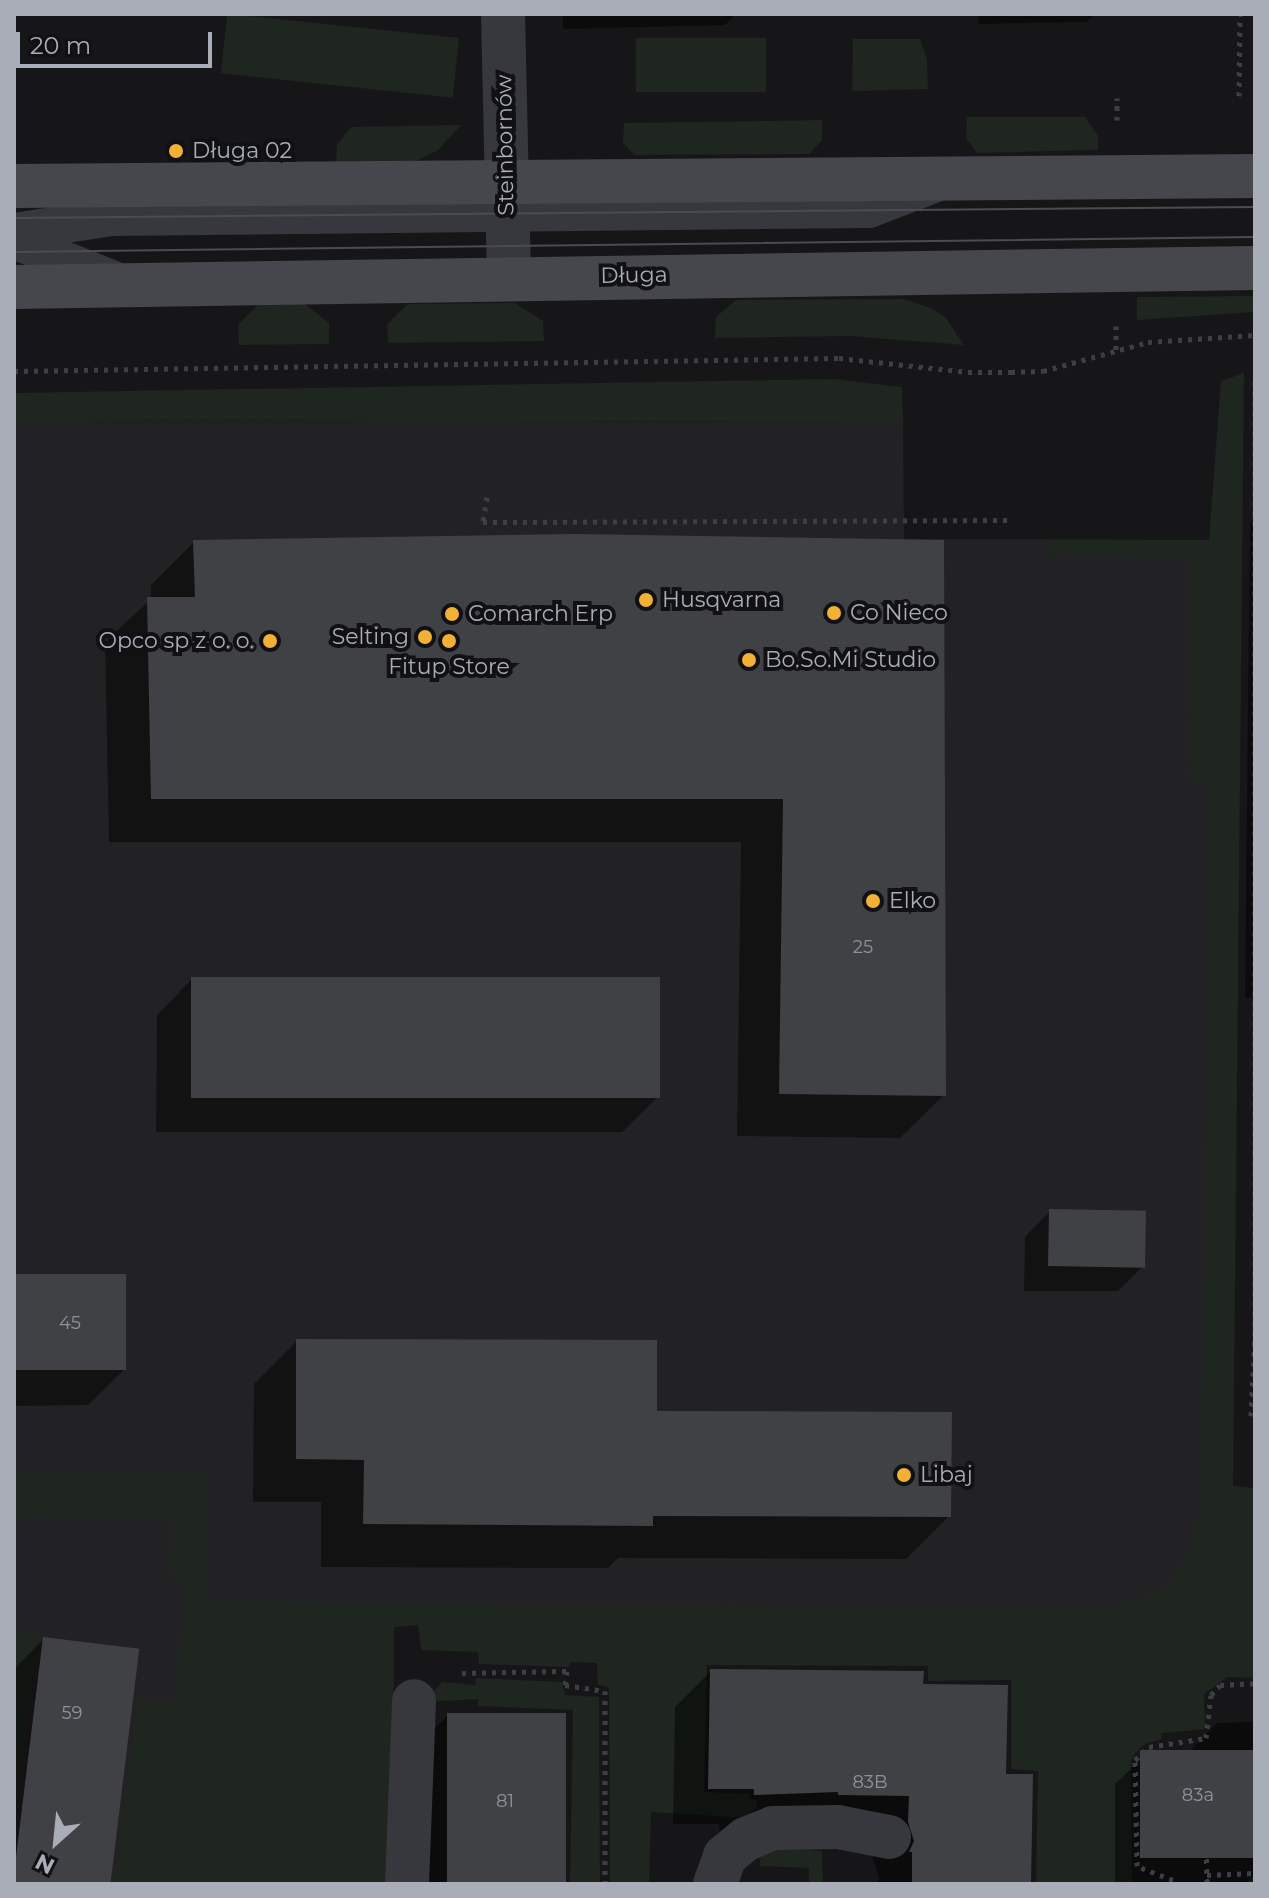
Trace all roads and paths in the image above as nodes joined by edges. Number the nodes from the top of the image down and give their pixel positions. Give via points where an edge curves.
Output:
1 (503, 14) edge
2 (1240, 14) edge
3 (1239, 96) dead end
4 (1255, 176) edge
5 (14, 186) edge
6 (506, 196) junction
7 (14, 232) edge
8 (14, 240) edge
9 (1255, 268) edge
10 (509, 277) junction
11 (129, 284) junction
12 (14, 287) edge
13 (1255, 335) edge
14 (14, 371) edge
15 (1255, 375) edge
16 (487, 497) dead end
17 (1008, 520) dead end
18 (1254, 703) edge
19 (1254, 877) edge
20 (1254, 1014) edge
21 (1254, 1187) edge
22 (1255, 1335) edge
23 (1251, 1416) dead end
24 (1255, 1683) edge
25 (414, 1701) joint
26 (889, 1837) dead end
27 (1206, 1839) dead end
28 (1255, 1873) edge
29 (1207, 1875) junction
30 (1173, 1880) dead end
31 (407, 1884) edge
32 (605, 1884) edge
33 (715, 1884) edge
34 (1207, 1884) edge

1 - 6 street, Steinbornów
2 - 3 path
4 - 6 street via 959,178
5 - 6 street
6 - 7 lane via 112,217
6 - 10 street, Steinbornów
8 - 11 lane
9 - 10 street, Długa
10 - 11 street, Długa
11 - 12 street, Długa
13 - 14 path via 1148,342 1043,371 1011,372 839,358
15 - 18 path
16 - 17 path via 483,522
18 - 19 path
19 - 20 path
20 - 21 path
21 - 22 path
22 - 23 path
24 - 30 path via 1220,1685 1211,1695 1206,1738 1149,1747 1135,1760 1137,1866
25 - 31 street
25 - 32 path via 423,1688 450,1674 567,1671 565,1685 605,1691
26 - 33 street via 838,1827 773,1828 746,1839 725,1856
27 - 29 path
28 - 29 path
29 - 34 path

